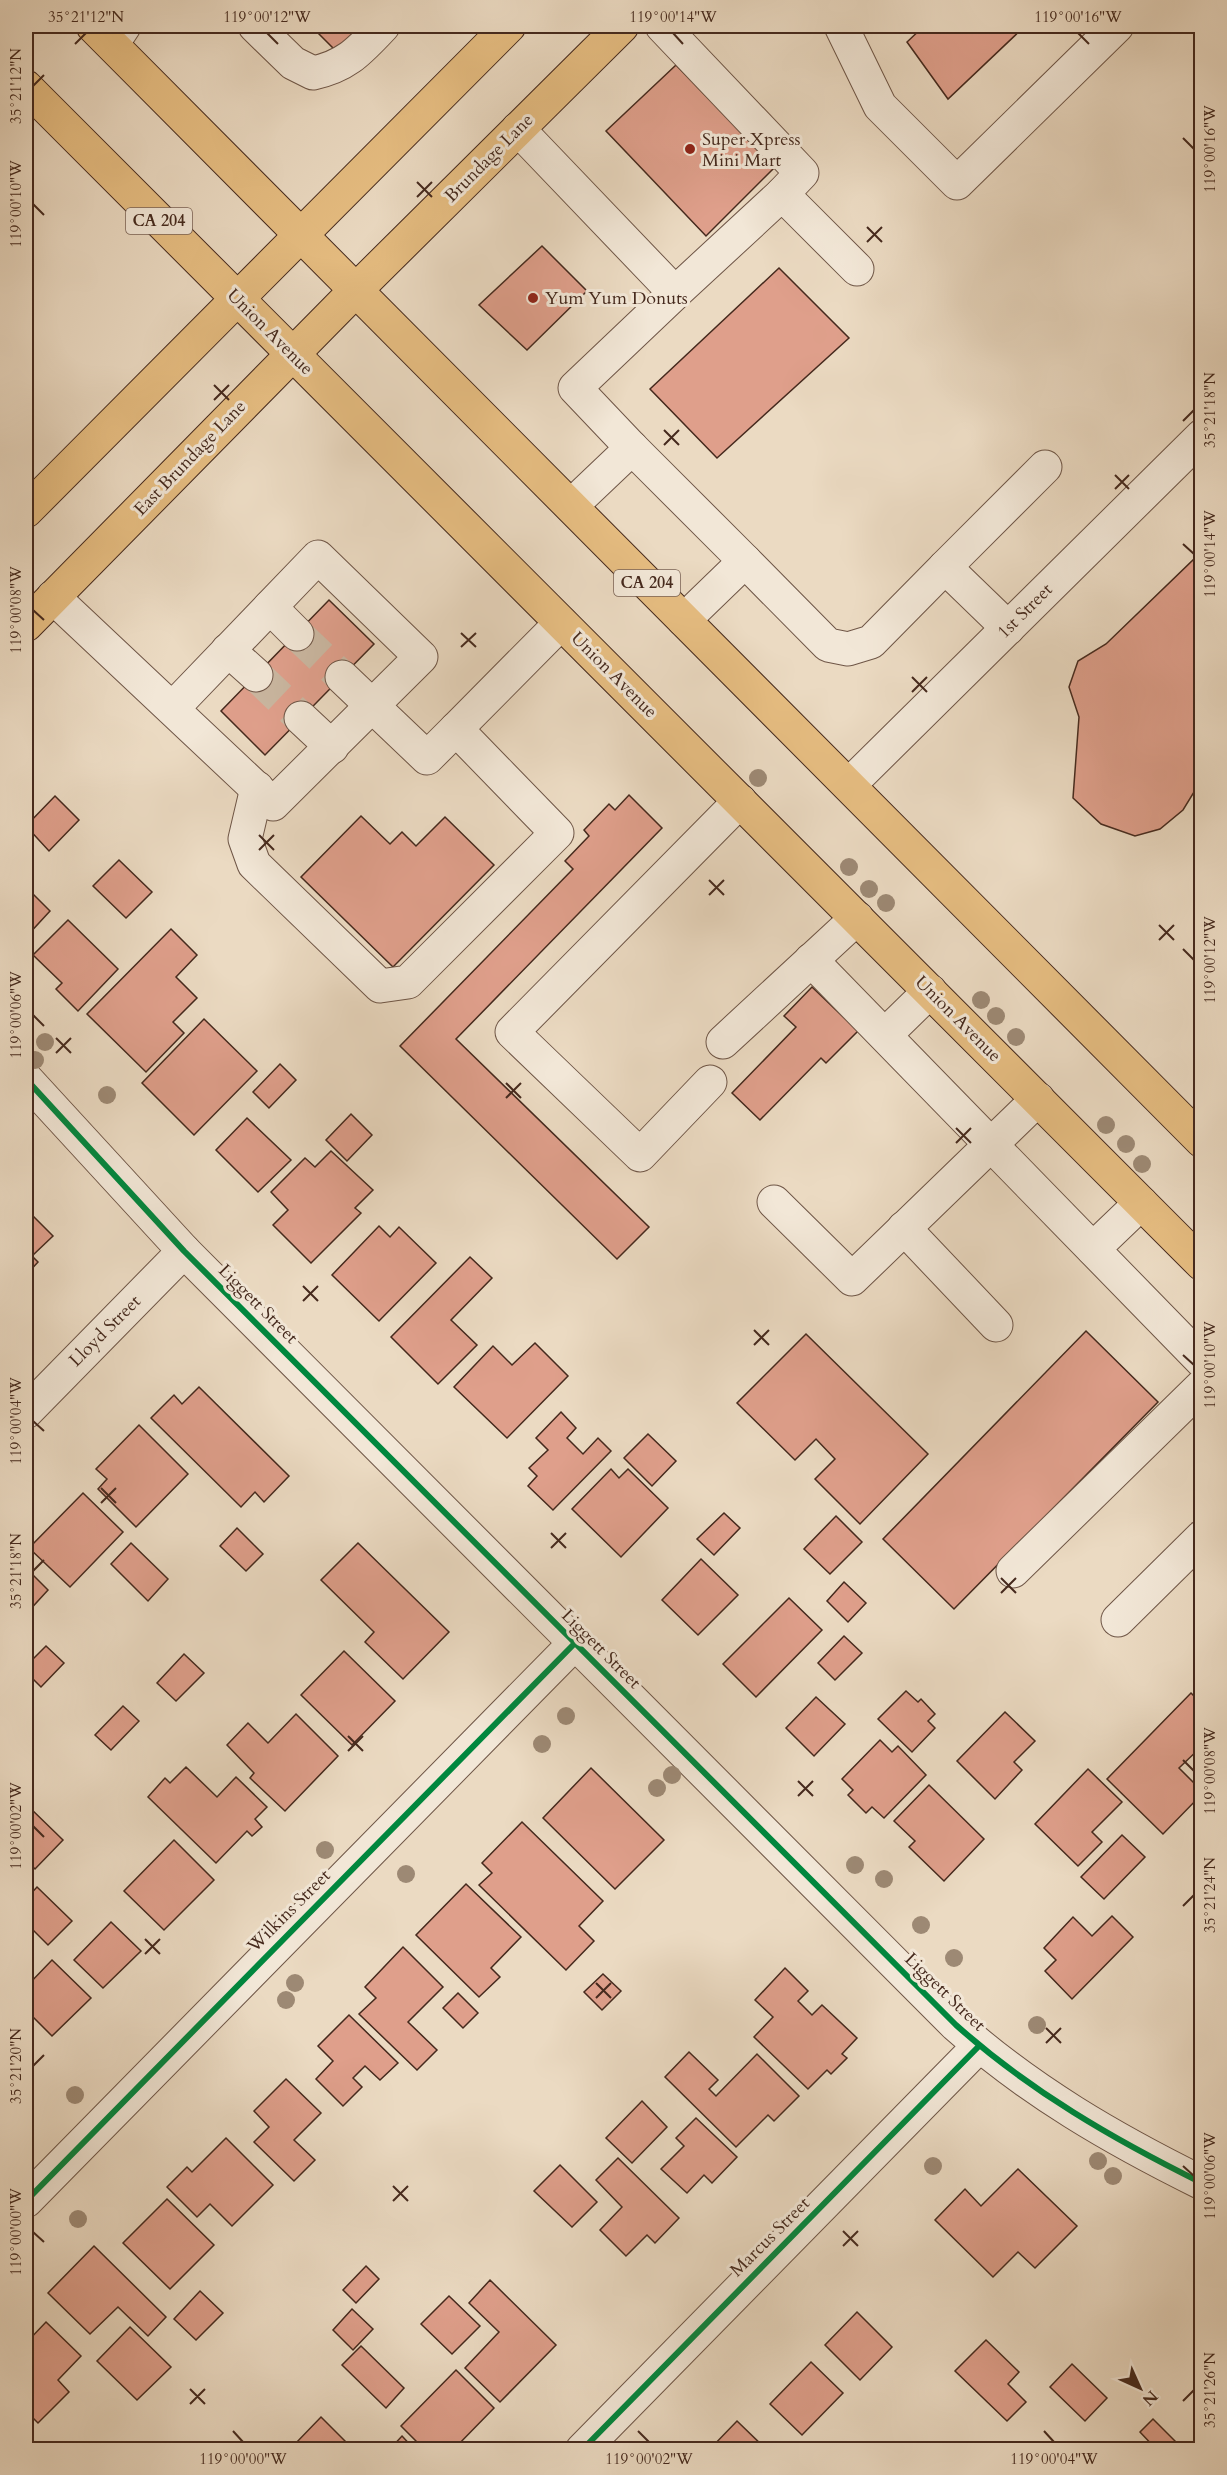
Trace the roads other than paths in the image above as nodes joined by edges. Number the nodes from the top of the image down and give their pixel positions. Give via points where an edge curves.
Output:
1 (255, 26) edge
2 (383, 26) edge
3 (509, 26) edge
4 (622, 26) edge
5 (662, 26) edge
6 (841, 26) edge
7 (1117, 26) edge
8 (110, 32) edge
9 (26, 87) edge
10 (518, 129) junction
11 (782, 194) junction
12 (300, 234) junction
13 (857, 269) dead end
14 (356, 290) junction
15 (675, 293) junction
16 (236, 298) junction
17 (292, 355) junction
18 (1202, 436) edge
19 (632, 448) junction
20 (1045, 467) dead end
21 (571, 506) junction
22 (26, 511) edge
23 (746, 561) junction
24 (945, 567) junction
25 (53, 597) junction
26 (270, 607) junction
27 (684, 620) junction
28 (561, 623) junction
29 (26, 626) edge
30 (1008, 628) junction
31 (297, 634) tunnel mouth
32 (228, 650) junction
33 (256, 675) tunnel mouth
34 (342, 677) tunnel mouth
35 (372, 706) junction
36 (172, 709) junction
37 (301, 718) tunnel mouth
38 (456, 729) junction
39 (332, 747) junction
40 (849, 786) junction
41 (257, 788) junction
42 (740, 801) junction
43 (857, 918) junction
44 (811, 960) junction
45 (930, 991) junction
46 (885, 1035) junction
47 (723, 1042) dead end
48 (26, 1079) edge
49 (710, 1082) dead end
50 (1038, 1099) junction
51 (1202, 1141) edge
52 (992, 1144) junction
53 (774, 1202) dead end
54 (1141, 1203) junction
55 (904, 1228) junction
56 (1093, 1249) junction
57 (184, 1251) junction
58 (1202, 1264) edge
59 (996, 1325) dead end
60 (1202, 1361) edge
61 (1202, 1386) edge
62 (26, 1412) edge
63 (1202, 1537) edge
64 (1013, 1570) dead end
65 (1118, 1620) dead end
66 (574, 1643) junction
67 (979, 2046) junction
68 (1202, 2183) edge
69 (26, 2201) edge
70 (582, 2450) edge

1 - 2 street via 293,63 313,73 334,68 355,56
3 - 12 main road
4 - 10 main road, Brundage Lane
5 - 11 street via 802,173
6 - 7 street via 880,106 957,183
8 - 12 main road, CA 204
9 - 16 main road, Union Avenue / CA 204
10 - 14 main road, Brundage Lane
10 - 15 street
11 - 13 street
11 - 15 street
12 - 14 main road, CA 204
12 - 16 main road
14 - 17 main road, East Brundage Lane
14 - 21 main road, CA 204
15 - 19 street via 575,388
16 - 17 main road, Union Avenue / CA 204
16 - 22 main road
17 - 25 main road, East Brundage Lane
17 - 28 main road, Union Avenue / CA 204
18 - 30 street, 1st Street
19 - 21 street
19 - 23 street
20 - 24 street
21 - 27 main road, CA 204
23 - 24 street via 828,645 848,649 871,642
23 - 27 street
24 - 30 street
25 - 29 main road, East Brundage Lane
25 - 36 street
26 - 31 street
26 - 32 street
26 - 35 street via 318,557 421,657
27 - 40 main road, CA 204
28 - 38 street
28 - 42 main road, Union Avenue / CA 204
30 - 40 street, 1st Street
32 - 33 street
32 - 36 street
34 - 35 street
35 - 38 street via 427,758
35 - 39 street
36 - 41 street
37 - 39 street
38 - 41 street via 557,834 408,982 380,986 254,864 245,839
39 - 41 street via 273,804
40 - 51 main road, CA 204
42 - 43 main road, Union Avenue / CA 204
42 - 49 street via 512,1032 640,1155
43 - 44 street
43 - 45 main road, Union Avenue / CA 204
44 - 46 street
44 - 47 street
45 - 46 street
45 - 50 main road, Union Avenue / CA 204
46 - 52 street
48 - 57 street, Liggett Street
50 - 52 street
50 - 54 main road, Union Avenue / CA 204
52 - 55 street
52 - 56 street
53 - 55 street via 852,1279
54 - 56 street
54 - 58 main road, Union Avenue / CA 204
55 - 59 street
56 - 60 street
57 - 62 street, Lloyd Street
57 - 66 street, Liggett Street
61 - 64 street
63 - 65 street
66 - 67 street, Liggett Street
66 - 69 street, Wilkins Street
67 - 68 street, Liggett Street via 1052,2101 1129,2147
67 - 70 street, Marcus Street

